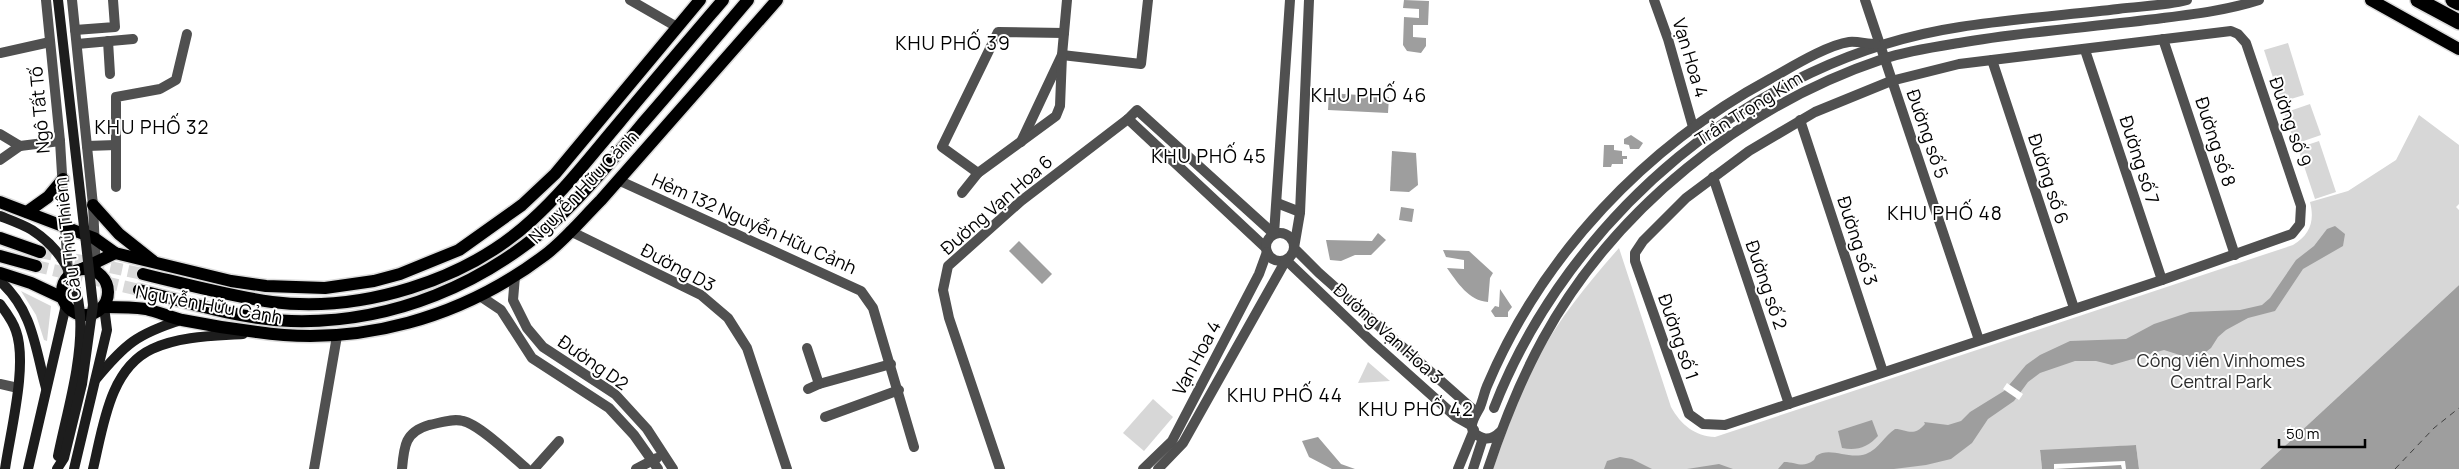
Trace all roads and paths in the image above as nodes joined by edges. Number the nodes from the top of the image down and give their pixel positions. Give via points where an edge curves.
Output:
1 (46, 0) edge
2 (58, 0) edge
3 (72, 0) edge
4 (113, 0) edge
5 (630, 0) edge
6 (700, 0) edge
7 (722, 0) edge
8 (748, 0) edge
9 (777, 0) edge
10 (1067, 0) edge
11 (1148, 0) edge
12 (1290, 0) edge
13 (1309, 0) edge
14 (1654, 0) edge
15 (1865, 0) edge
16 (2187, 0) edge
17 (2259, 0) edge
18 (2371, 0) edge
19 (2418, 0) edge
20 (2453, 0) edge
21 (2459, 3) edge
22 (2459, 22) edge
23 (677, 27) junction
24 (75, 30) junction
25 (1064, 33) junction
26 (187, 34) dead end
27 (133, 39) dead end
28 (2163, 40) junction
29 (108, 41) junction
30 (50, 42) junction
31 (77, 44) junction
32 (1879, 44) junction
33 (2459, 49) edge
34 (2085, 50) junction
35 (0, 53) edge
36 (1062, 55) junction
37 (1884, 59) junction
38 (1992, 60) junction
39 (110, 74) dead end
40 (1891, 81) junction
41 (1128, 119) junction
42 (1800, 120) junction
43 (1693, 127) junction
44 (0, 134) edge
45 (60, 141) junction
46 (1021, 142) junction
47 (116, 145) junction
48 (20, 146) junction
49 (87, 146) junction
50 (576, 149) junction
51 (589, 159) junction
52 (0, 160) edge
53 (600, 172) junction
54 (978, 173) junction
55 (1713, 177) junction
56 (63, 179) junction
57 (618, 180) junction
58 (116, 187) dead end
59 (962, 193) dead end
60 (0, 202) edge
61 (1277, 203) junction
62 (93, 205) junction
63 (27, 212) junction
64 (1300, 212) junction
65 (0, 216) edge
66 (65, 227) junction
67 (570, 231) junction
68 (1274, 234) junction
69 (0, 238) edge
70 (94, 238) junction
71 (1294, 248) junction
72 (1266, 250) junction
73 (40, 252) tunnel mouth
74 (115, 254) junction
75 (2235, 255) junction
76 (0, 256) edge
77 (1286, 260) junction
78 (157, 264) junction
79 (36, 266) tunnel mouth
80 (96, 267) junction
81 (0, 273) edge
82 (143, 274) tunnel mouth
83 (68, 276) junction
84 (515, 276) junction
85 (2162, 280) junction
86 (0, 281) edge
87 (139, 290) tunnel mouth
88 (480, 296) junction
89 (64, 302) junction
90 (0, 304) edge
91 (104, 307) junction
92 (2074, 308) junction
93 (181, 320) junction
94 (256, 332) junction
95 (337, 336) junction
96 (1979, 340) junction
97 (807, 348) dead end
98 (891, 364) junction
99 (1883, 372) junction
100 (582, 373) junction
101 (94, 382) junction
102 (0, 384) edge
103 (820, 384) junction
104 (575, 385) junction
105 (18, 388) junction
106 (46, 389) junction
107 (808, 389) dead end
108 (899, 390) junction
109 (1789, 404) junction
110 (1494, 408) junction
111 (1477, 411) junction
112 (826, 417) dead end
113 (1473, 428) junction
114 (1502, 428) junction
115 (1483, 438) junction
116 (559, 441) dead end
117 (914, 447) dead end
118 (4, 452) edge
119 (665, 454) junction
120 (655, 464) edge
121 (5, 469) edge
122 (28, 469) edge
123 (56, 469) edge
124 (74, 469) edge
125 (93, 469) edge
126 (314, 469) edge
127 (402, 469) edge
128 (528, 469) edge
129 (534, 469) edge
130 (636, 469) edge
131 (673, 469) edge
132 (787, 469) edge
133 (1000, 469) edge
134 (1143, 469) edge
135 (1158, 469) edge
136 (1458, 469) edge
137 (1473, 469) edge
138 (1488, 469) edge

1 - 30 street, Ngô Tất Tố
2 - 123 main road, Cầu Thủ Thiêm, bridge via 93,305 82,384 64,458
3 - 24 street
4 - 24 street via 116,27
5 - 23 street
6 - 23 main road, Nguyễn Hữu Cảnh
7 - 51 main road
8 - 53 main road, Nguyễn Hữu Cảnh
9 - 57 main road, Nguyễn Hữu Cảnh
10 - 25 street
11 - 36 street via 1141,64
12 - 61 street
13 - 64 street
14 - 43 street, Vạn Hoa 4
15 - 32 street, Đường số 5
16 - 32 street, Trần Trọng Kim via 1960,27
17 - 37 street, Trần Trọng Kim via 2211,12 1961,42
18 - 33 main road
19 - 22 highway
20 - 21 highway
23 - 50 main road, Nguyễn Hữu Cảnh
24 - 31 street
25 - 36 street
25 - 54 street via 998,32 942,148
26 - 47 street via 176,80 160,88 116,96
27 - 29 street
28 - 34 street
28 - 75 street, Đường số 8
28 - 75 street, Đường số 9 via 2223,32 2238,34 2246,43 2301,206 2300,224 2286,238
29 - 31 street
29 - 39 street
30 - 35 street
30 - 45 street, Ngô Tất Tố
31 - 49 street
32 - 37 street, Đường số 5
32 - 43 street, Trần Trọng Kim via 1849,42 1805,60 1742,94
32 - 110 street, Trần Trọng Kim via 1770,95 1713,131 1655,178 1600,233 1559,288 1523,347
34 - 38 street
34 - 85 street, Đường số 7
36 - 46 street
36 - 46 street via 1060,106 1056,116
37 - 40 street, Đường số 5
37 - 114 street, Trần Trọng Kim via 1814,88 1776,108 1709,152 1662,190 1624,228 1573,292 1544,337
38 - 40 street via 1959,64
38 - 92 street, Đường số 6
40 - 42 street
40 - 96 street, Đường số 5
41 - 68 street, Đường Vạn Hoa 6 via 1137,110
41 - 72 street
41 - 133 street, Đường Vạn Hoa 6 via 1021,201 948,266 943,290 949,318
42 - 55 street
42 - 99 street, Đường số 3
43 - 111 street, Trần Trọng Kim via 1611,200 1554,268 1503,352
44 - 48 street
45 - 48 street
45 - 56 street, Ngô Tất Tố
46 - 54 street
47 - 49 street
47 - 58 street
48 - 52 street
49 - 62 street
50 - 51 main road
50 - 78 main road, Nguyễn Hữu Cảnh via 522,205 487,232 459,250 400,274 349,285 301,288 231,281
51 - 82 main road via 531,221 490,251 430,282 382,296 337,302 273,302
53 - 57 main road
53 - 87 main road, Nguyễn Hữu Cảnh via 561,216 512,256 457,287 404,307 341,318 290,321 254,317
54 - 59 street
55 - 109 street, Đường số 2
55 - 109 street, Đường số 1 via 1686,198 1634,253 1685,407 1703,424 1719,426
56 - 63 main road via 48,197
56 - 66 street, Ngô Tất Tố
57 - 67 main road, Nguyễn Hữu Cảnh
57 - 98 street, Hẻm 132 Nguyễn Hữu Cảnh via 862,291 873,308
60 - 63 main road, Nguyễn Hữu Cảnh
61 - 64 street
61 - 68 street
62 - 70 street
62 - 78 main road via 119,234
63 - 66 main road, Nguyễn Hữu Cảnh
64 - 71 street
65 - 123 main road, Cầu Thủ Thiêm, bridge via 29,228 48,242 63,258 76,286 80,306 80,342
66 - 70 main road, Nguyễn Hữu Cảnh
66 - 83 street, Ngô Tất Tố
67 - 84 main road, Nguyễn Hữu Cảnh via 546,254
67 - 132 street, Đường D3 via 701,295 728,318 746,348
68 - 71 street via 1288,235
68 - 72 street via 1268,240
69 - 73 main road
70 - 74 main road, Nguyễn Hữu Cảnh
70 - 80 street
71 - 77 street
71 - 111 street, Đường Vạn Hoa 3
72 - 77 street via 1277,261
72 - 134 street, Vạn Hoa 4 via 1259,274 1172,441
74 - 78 main road, Nguyễn Hữu Cảnh
74 - 80 main road
75 - 85 street
76 - 79 main road
77 - 113 street, Đường Vạn Hoa 3 via 1371,341 1456,417
77 - 135 street, Vạn Hoa 4 via 1183,443
80 - 83 main road
80 - 91 main road via 108,287
81 - 89 main road via 31,283
83 - 89 main road via 62,290
84 - 88 main road, Nguyễn Hữu Cảnh
84 - 100 street, Đường D2 via 513,300 527,328 544,348
85 - 92 street
86 - 106 main road via 25,310
88 - 95 main road, Nguyễn Hữu Cảnh via 402,325
88 - 104 street, Đường D2 via 501,310 532,358
89 - 91 main road via 71,311 86,316
89 - 106 main road, Cầu Thủ Thiêm
90 - 105 main road via 16,330 19,344
91 - 93 main road, Nguyễn Hữu Cảnh via 144,309
91 - 101 main road via 107,330
92 - 96 street
93 - 94 main road, Nguyễn Hữu Cảnh
93 - 101 main road via 138,335
94 - 95 main road, Nguyễn Hữu Cảnh
94 - 125 main road via 184,339 153,348 141,356 116,387
95 - 126 street
96 - 99 street
97 - 103 street
98 - 103 street
98 - 108 street, Hẻm 132 Nguyễn Hữu Cảnh
99 - 109 street
100 - 104 street
100 - 119 street, Đường D2 via 615,394
101 - 124 main road
102 - 105 street
103 - 107 street
104 - 120 street, Đường D2 via 609,408
105 - 118 main road
106 - 122 main road, Cầu Thủ Thiêm
108 - 112 street
108 - 117 street, Hẻm 132 Nguyễn Hữu Cảnh
110 - 111 street
110 - 114 street via 1501,414
111 - 113 street, Trần Trọng Kim
113 - 115 street
113 - 136 street, Trần Trọng Kim
114 - 115 street via 1492,437
114 - 138 street, Trần Trọng Kim
115 - 137 street
116 - 129 street
118 - 121 main road
119 - 120 street
119 - 131 street, Đường D2
120 - 130 street
127 - 128 street via 409,436 415,430 449,420 464,421 476,427

